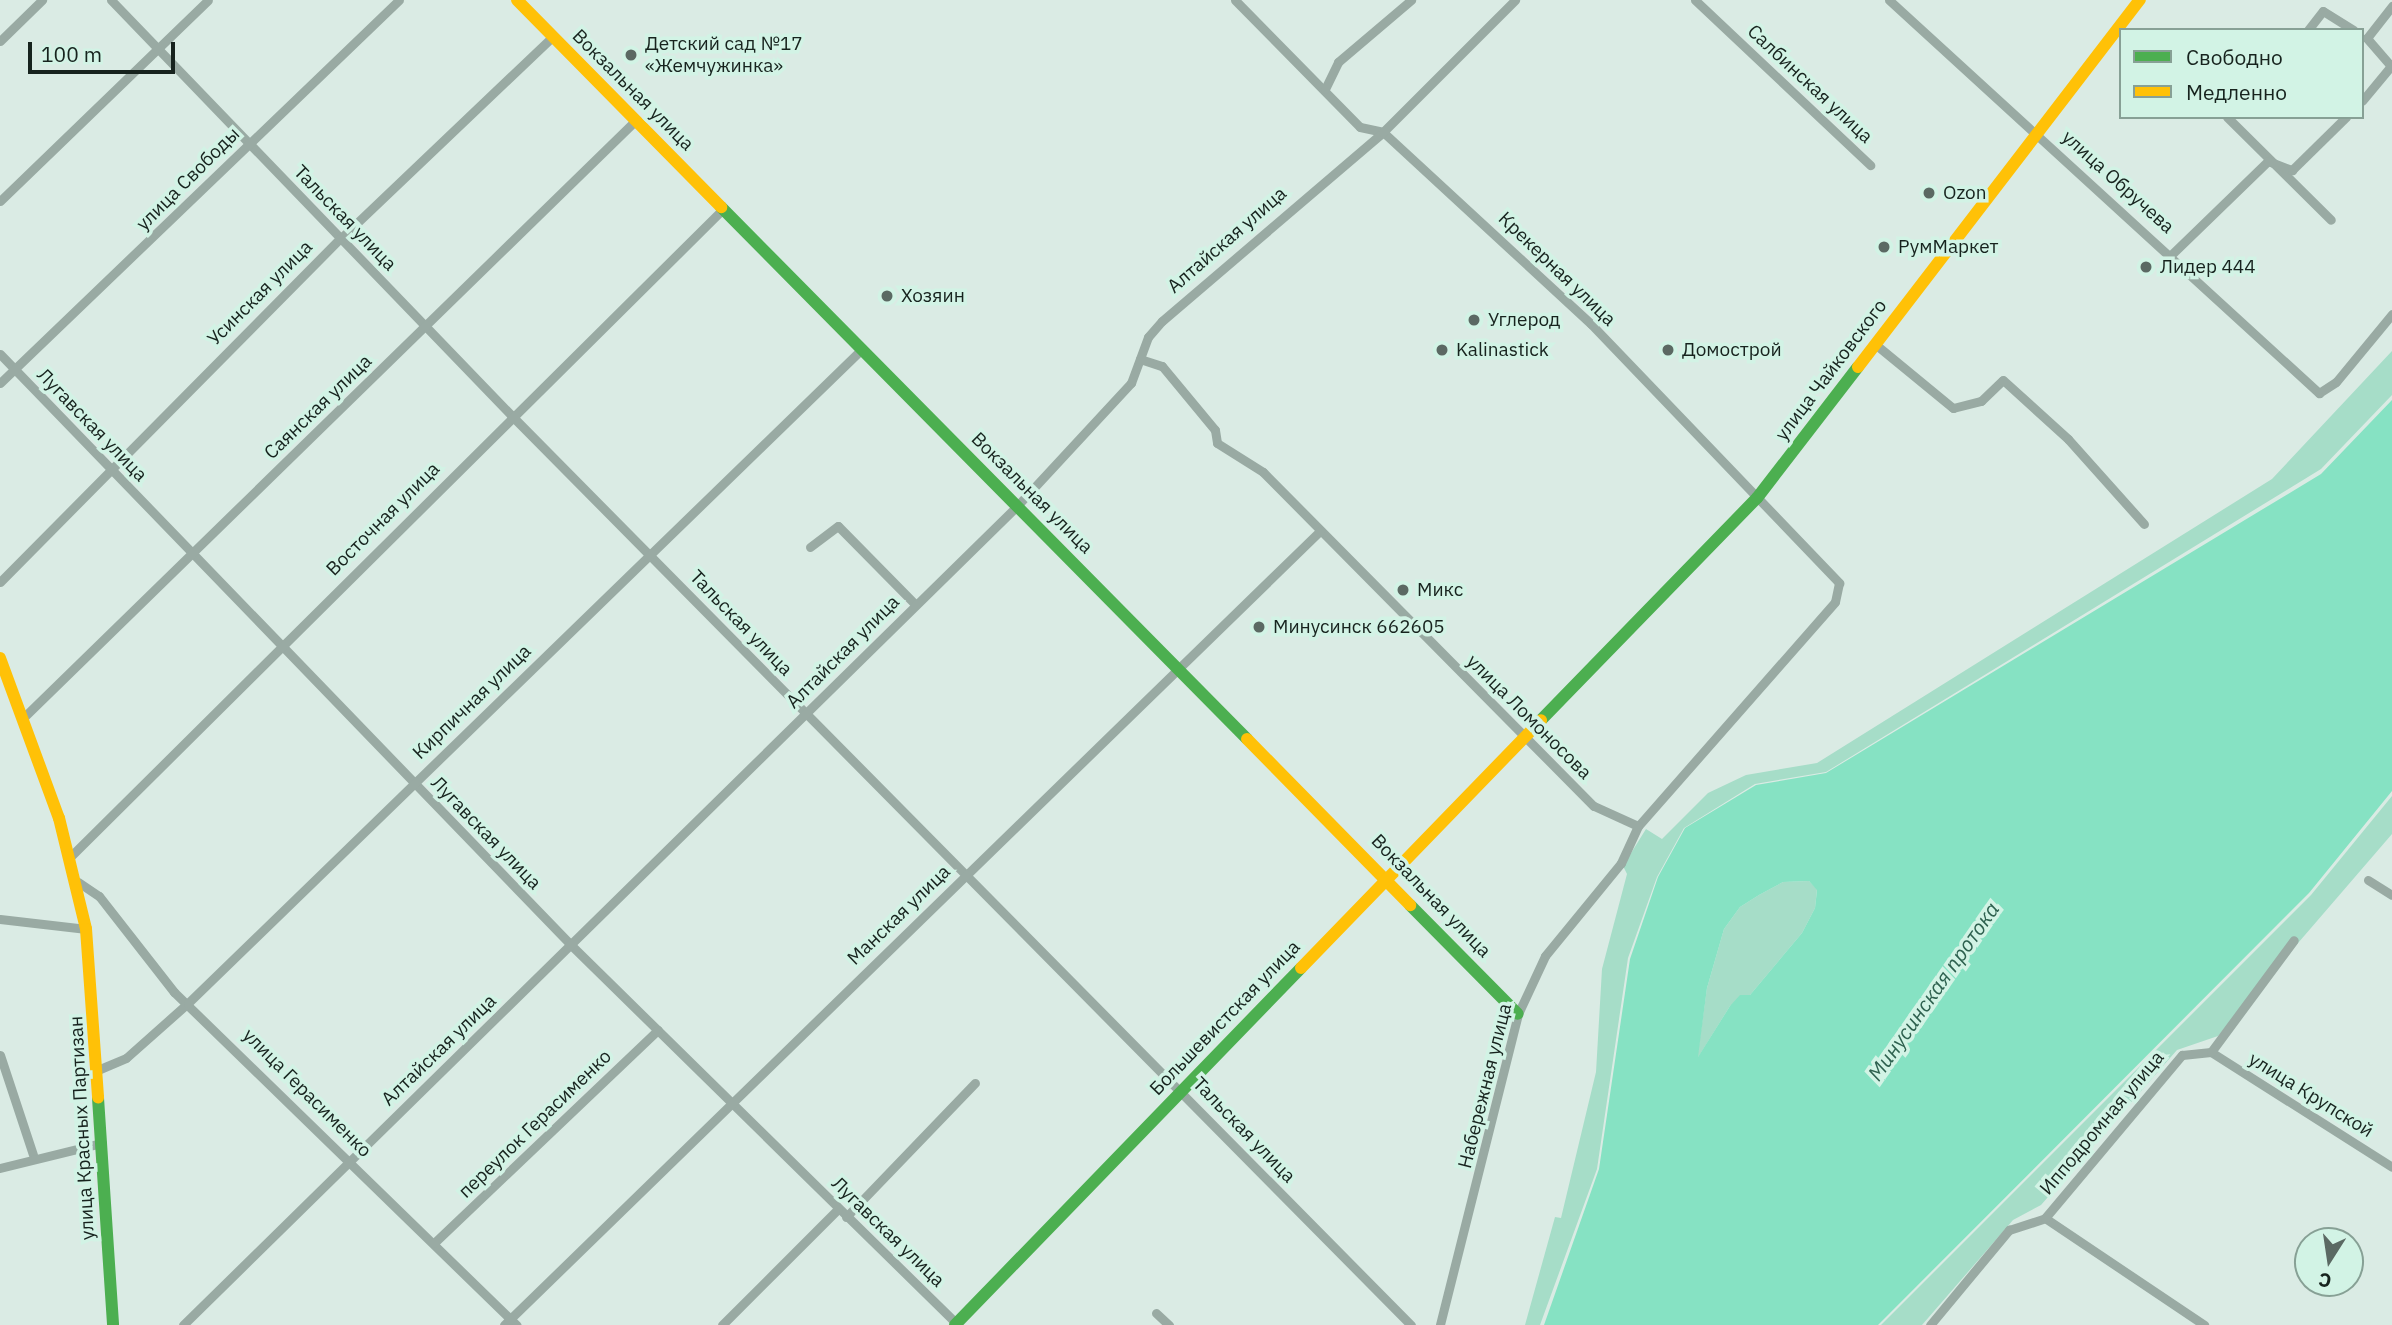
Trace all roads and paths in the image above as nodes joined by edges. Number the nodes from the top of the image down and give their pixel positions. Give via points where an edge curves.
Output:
1 (42, 0) edge
2 (111, 0) edge
3 (208, 0) edge
4 (399, 0) edge
5 (517, 0) edge
6 (1236, 0) edge
7 (1411, 0) edge
8 (1515, 0) edge
9 (1695, 0) edge
10 (1889, 0) edge
11 (2140, 0) edge
12 (2392, 6) edge
13 (2310, 28) edge
14 (2351, 28) edge
15 (552, 37) junction
16 (2365, 37) edge
17 (0, 41) edge
18 (158, 50) junction
19 (1325, 89) junction
20 (2364, 99) edge
21 (2344, 119) edge
22 (636, 120) junction
23 (2242, 121) edge
24 (1383, 132) junction
25 (2036, 132) junction
26 (249, 144) junction
27 (2268, 160) junction
28 (1870, 165) dead end
29 (0, 201) edge
30 (723, 209) junction
31 (2331, 220) dead end
32 (340, 239) junction
33 (2172, 254) junction
34 (2392, 314) edge
35 (427, 328) junction
36 (1875, 344) junction
37 (862, 349) junction
38 (0, 354) edge
39 (1140, 359) junction
40 (14, 369) junction
41 (0, 383) edge
42 (511, 415) junction
43 (109, 468) junction
44 (1757, 498) junction
45 (1017, 506) junction
46 (2144, 524) dead end
47 (1320, 531) junction
48 (810, 547) dead end
49 (649, 553) junction
50 (191, 554) junction
51 (0, 582) edge
52 (1839, 583) joint
53 (915, 604) junction
54 (281, 646) junction
55 (0, 658) edge
56 (1180, 668) junction
57 (806, 715) junction
58 (23, 718) junction
59 (1523, 739) junction
60 (414, 784) junction
61 (1638, 826) junction
62 (71, 856) junction
63 (964, 876) junction
64 (1388, 877) junction
65 (2368, 880) dead end
66 (78, 883) junction
67 (2392, 895) edge
68 (3, 923) edge
69 (86, 929) junction
70 (2294, 940) dead end
71 (572, 946) junction
72 (188, 1003) junction
73 (1518, 1014) junction
74 (658, 1030) junction
75 (2211, 1052) junction
76 (0, 1055) edge
77 (100, 1069) junction
78 (975, 1083) dead end
79 (1182, 1091) junction
80 (731, 1103) junction
81 (102, 1143) junction
82 (33, 1155) junction
83 (350, 1161) junction
84 (2392, 1167) edge
85 (0, 1168) edge
86 (838, 1209) junction
87 (846, 1217) junction
88 (2045, 1218) junction
89 (434, 1243) junction
90 (1156, 1313) dead end
91 (511, 1323) edge
92 (113, 1325) edge
93 (183, 1325) edge
94 (722, 1325) edge
95 (956, 1325) edge
96 (1169, 1325) edge
97 (1411, 1325) edge
98 (1439, 1325) edge
99 (1930, 1325) edge
100 (2204, 1325) edge

1 - 17 street
2 - 18 street, Тальская улица
3 - 18 street
4 - 26 street, улица Свободы
5 - 15 main road, Вокзальная улица
6 - 19 street, Крекерная улица
7 - 19 street via 1338,62
8 - 24 street, Алтайская улица
9 - 28 street, Салбинская улица
10 - 25 street, улица Обручева
11 - 25 main road, улица Чайковского
12 - 16 street
13 - 14 street via 2323,10
15 - 22 main road, Вокзальная улица
15 - 32 street, Усинская улица
16 - 20 street via 2391,66
18 - 26 street, Тальская улица
18 - 29 street
19 - 24 street, Крекерная улица via 1360,127
21 - 27 street via 2292,170
22 - 30 main road, Вокзальная улица
22 - 35 street, Саянская улица
23 - 27 street
24 - 39 street, Алтайская улица via 1205,280 1148,337
24 - 44 street, Крекерная улица via 1591,324
25 - 33 street, улица Обручева
25 - 36 main road, улица Чайковского
26 - 32 street, Тальская улица
26 - 40 street, улица Свободы
27 - 31 street
27 - 33 street
30 - 37 main road, Вокзальная улица
30 - 42 street, Восточная улица
32 - 35 street, Тальская улица
32 - 43 street, Усинская улица
33 - 34 street, улица Обручева via 2319,393 2336,382
35 - 42 street, Тальская улица
35 - 50 street, Саянская улица
36 - 44 main road, улица Чайковского
36 - 46 street via 1953,408 1981,401 2003,380 2068,439
37 - 45 main road, Вокзальная улица
37 - 49 street, Кирпичная улица
38 - 40 street, Лугавская улица
39 - 45 street, Алтайская улица via 1131,383
39 - 47 street, улица Ломоносова via 1162,366 1215,430 1217,443 1263,472
40 - 41 street, улица Свободы
40 - 43 street, Лугавская улица
42 - 49 street, Тальская улица
42 - 54 street, Восточная улица
43 - 50 street, Лугавская улица
43 - 51 street, Усинская улица
44 - 52 street, Крекерная улица
44 - 59 main road, улица Чайковского
45 - 53 street, Алтайская улица
45 - 56 main road, Вокзальная улица
47 - 56 street, Манская улица
47 - 59 street, улица Ломоносова
48 - 53 street via 838,526
49 - 57 street, Тальская улица
49 - 60 street, Кирпичная улица
50 - 54 street, Лугавская улица
50 - 58 street, Саянская улица
52 - 61 street, Набережная улица via 1835,602
53 - 57 street, Алтайская улица
54 - 60 street, Лугавская улица
54 - 62 street, Восточная улица via 96,838
55 - 58 main road, улица Красных Партизан
56 - 63 street, Манская улица
56 - 64 main road, Вокзальная улица
57 - 63 street, Тальская улица
57 - 71 street, Алтайская улица
58 - 62 main road, улица Красных Партизан
59 - 61 street, улица Ломоносова via 1594,806
59 - 64 main road, Большевистская улица
60 - 71 street, Лугавская улица
60 - 72 street, Кирпичная улица
61 - 73 street, Набережная улица via 1621,863 1545,956
62 - 66 main road, улица Красных Партизан
63 - 79 street, Тальская улица
63 - 80 street, Манская улица
64 - 73 main road, Вокзальная улица
64 - 79 main road, Большевистская улица
65 - 67 street
66 - 69 main road, улица Красных Партизан
66 - 72 street, улица Герасименко via 99,896
68 - 69 street
69 - 77 main road, улица Красных Партизан
70 - 75 street
71 - 74 street, Лугавская улица
71 - 83 street, Алтайская улица
72 - 77 street, Кирпичная улица via 125,1058
72 - 83 street, улица Герасименко
73 - 98 street, Набережная улица
74 - 80 street, Лугавская улица
74 - 89 street, переулок Герасименко
75 - 84 street, улица Крупской
75 - 88 street, Ипподромная улица via 2182,1055
76 - 82 street
77 - 81 main road, улица Красных Партизан
78 - 87 street
79 - 95 main road, Большевистская улица
79 - 97 street, Тальская улица
80 - 86 street, Лугавская улица
80 - 91 street, Манская улица
81 - 82 street
81 - 92 main road, улица Красных Партизан
82 - 85 street
83 - 89 street, улица Герасименко
83 - 93 street, Алтайская улица
86 - 87 street, Лугавская улица
86 - 94 street
87 - 95 street, Лугавская улица
88 - 99 street, Ипподромная улица via 2009,1230
88 - 100 street
89 - 91 street, улица Герасименко
90 - 96 street

